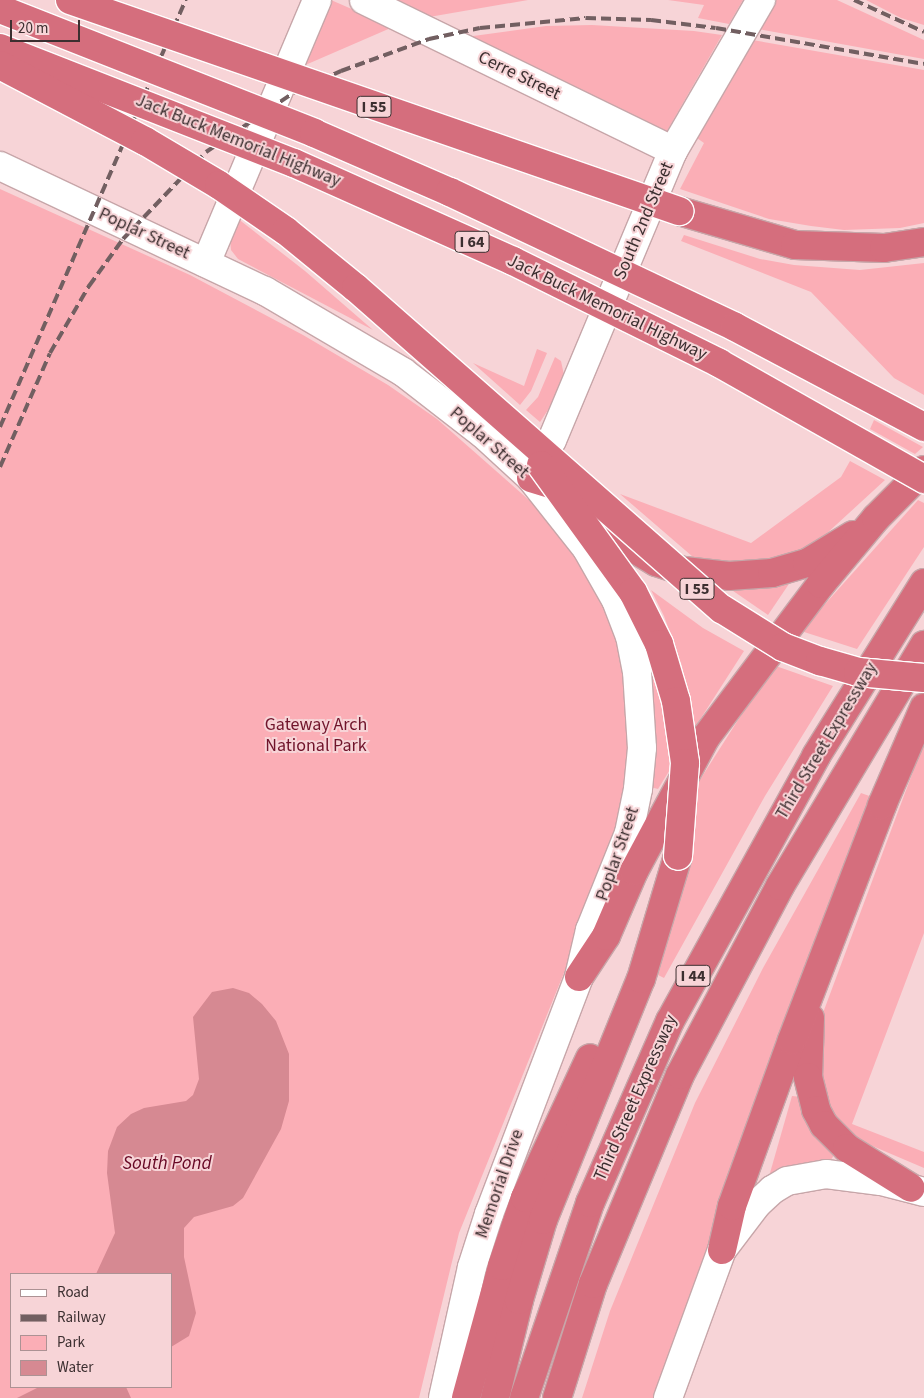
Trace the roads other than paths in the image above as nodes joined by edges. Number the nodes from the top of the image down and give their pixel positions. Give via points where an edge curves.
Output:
1 (70, 0) edge
2 (318, 0) edge
3 (364, 0) edge
4 (761, 0) edge
5 (0, 9) edge
6 (0, 48) edge
7 (0, 65) edge
8 (673, 151) junction
9 (0, 166) edge
10 (924, 242) edge
11 (206, 264) junction
12 (511, 423) junction
13 (924, 427) edge
14 (924, 470) edge
15 (531, 478) junction
16 (924, 479) edge
17 (876, 518) junction
18 (924, 583) edge
19 (924, 645) edge
20 (924, 678) edge
21 (924, 708) edge
22 (659, 927) junction
23 (580, 977) junction
24 (813, 987) junction
25 (917, 1190) edge
26 (722, 1250) junction
27 (443, 1398) edge
28 (466, 1398) edge
29 (495, 1398) edge
30 (524, 1398) edge
31 (557, 1398) edge
32 (668, 1398) edge

1 - 10 highway, I 55, bridge via 679,210 795,245 884,248
2 - 11 street
3 - 8 street, Cerre Street
4 - 8 street, South 2nd Street
5 - 13 highway, Jack Buck Memorial Highway / I 64, bridge via 314,133 458,195 735,327
6 - 16 highway, Jack Buck Memorial Highway / I 64, bridge via 294,163 513,261 719,363
7 - 12 highway, I 55, bridge via 145,141 219,185 286,231
8 - 15 street, South 2nd Street via 552,440
9 - 11 street, Poplar Street
11 - 15 street, Poplar Street via 265,291 402,372 476,429
12 - 20 highway, I 55, bridge via 695,587 756,631 792,650 858,672
12 - 22 highway, bridge via 628,584 659,644 676,701 685,763 678,856
14 - 17 highway
15 - 17 highway via 560,487 613,533 656,562 705,574 751,575 792,568 840,544
15 - 23 street, Poplar Street via 587,549 616,600 630,636 642,715 638,790 629,833 590,930
17 - 23 highway via 767,653 706,737 638,863 606,936
18 - 30 highway, Third Street Expressway / I 44 via 816,756 670,1021 590,1202
19 - 31 highway, Third Street Expressway / I 44 via 780,886 680,1075 593,1284
21 - 24 highway via 882,805
22 - 28 highway via 635,967 568,1101 526,1198 502,1266
22 - 29 highway via 543,1220 518,1300
23 - 27 street, Memorial Drive via 489,1214 472,1267
24 - 25 highway via 807,1045 808,1077 816,1110 833,1137
24 - 26 highway via 732,1206
25 - 26 street via 826,1174 788,1181 756,1204
26 - 32 street

